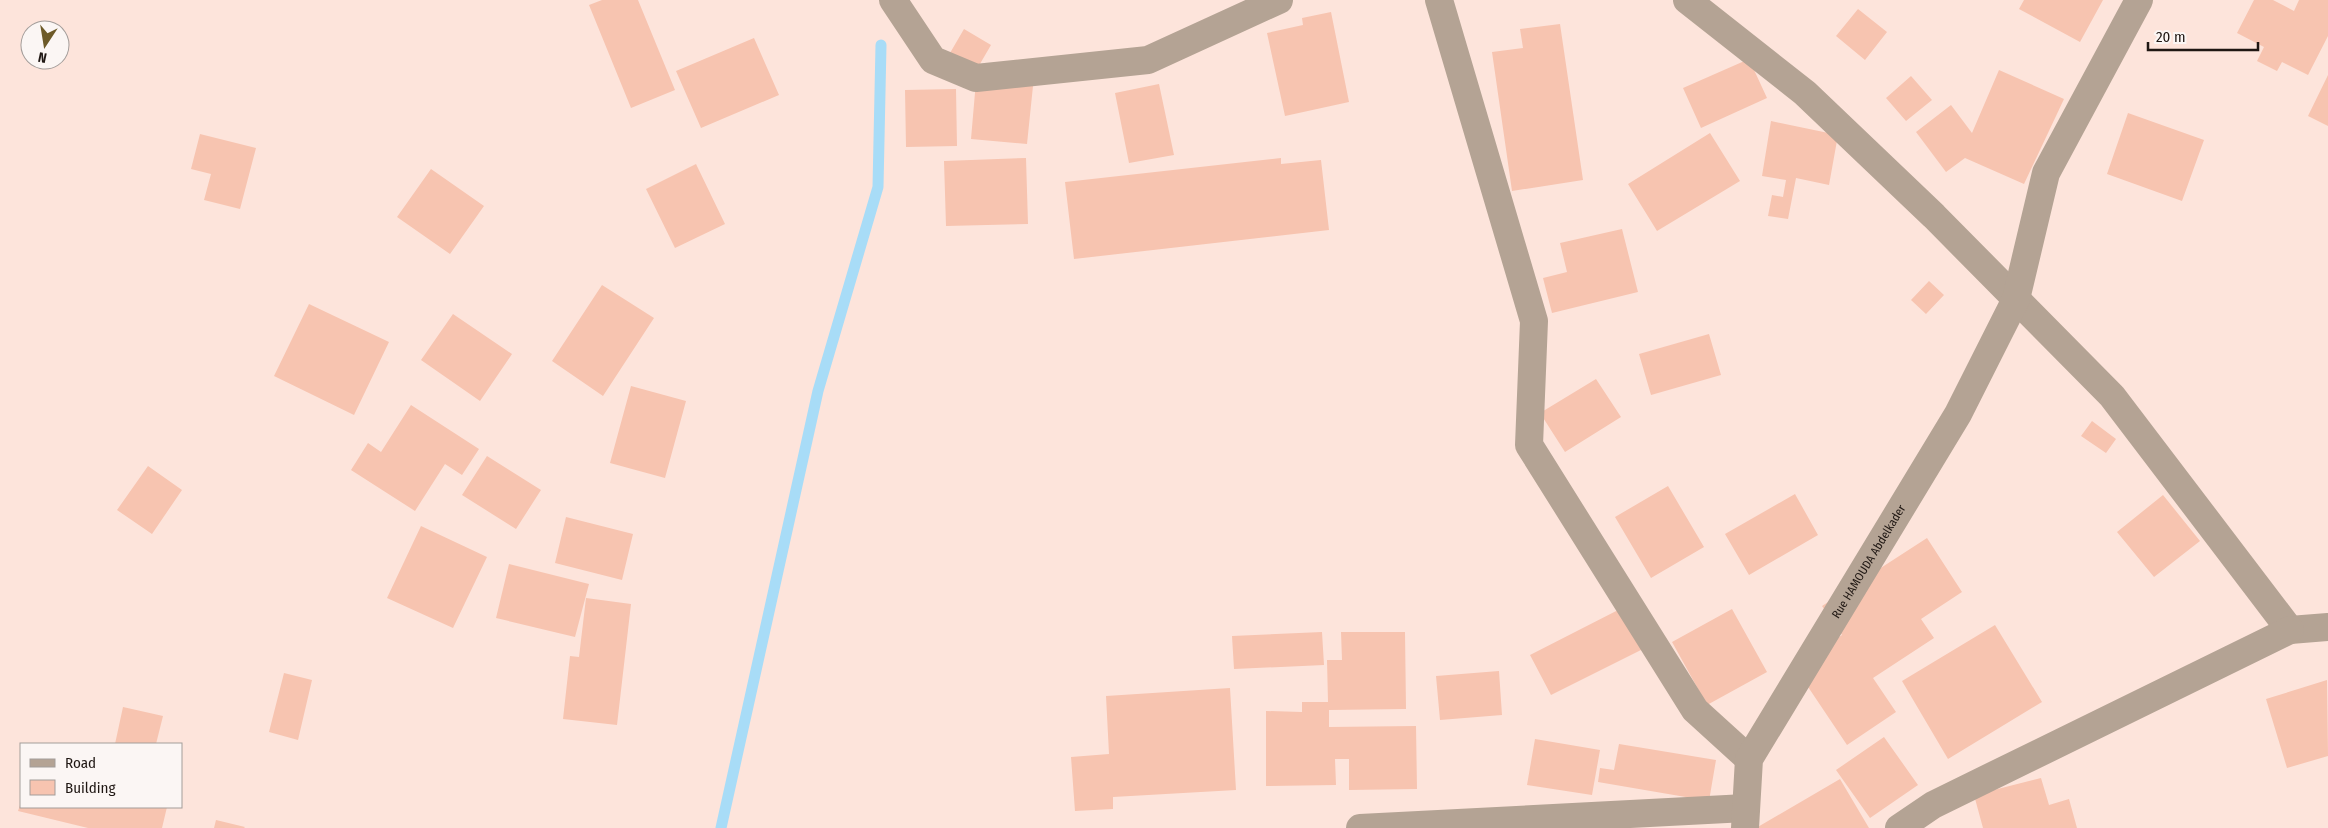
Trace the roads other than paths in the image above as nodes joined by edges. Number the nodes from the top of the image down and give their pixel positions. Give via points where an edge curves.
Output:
1 (893, 0) edge
2 (1279, 0) edge
3 (1439, 0) edge
4 (1687, 0) edge
5 (2139, 0) edge
6 (2016, 299) junction
7 (2328, 627) edge
8 (2290, 630) junction
9 (1748, 759) junction
10 (1746, 818) edge
11 (1360, 828) edge
12 (1899, 828) edge

1 - 2 street via 933,60 976,78 1148,60
3 - 9 street via 1534,321 1529,445 1695,710
4 - 6 street via 1805,93
5 - 6 street, Rue HAMOUDA Abdelkader via 2046,173
6 - 8 street via 2112,396
6 - 9 street, Rue HAMOUDA Abdelkader via 1958,414
7 - 8 street
8 - 12 street via 1932,805
9 - 10 street, Rue HAMOUDA Abdelkader
10 - 11 street

